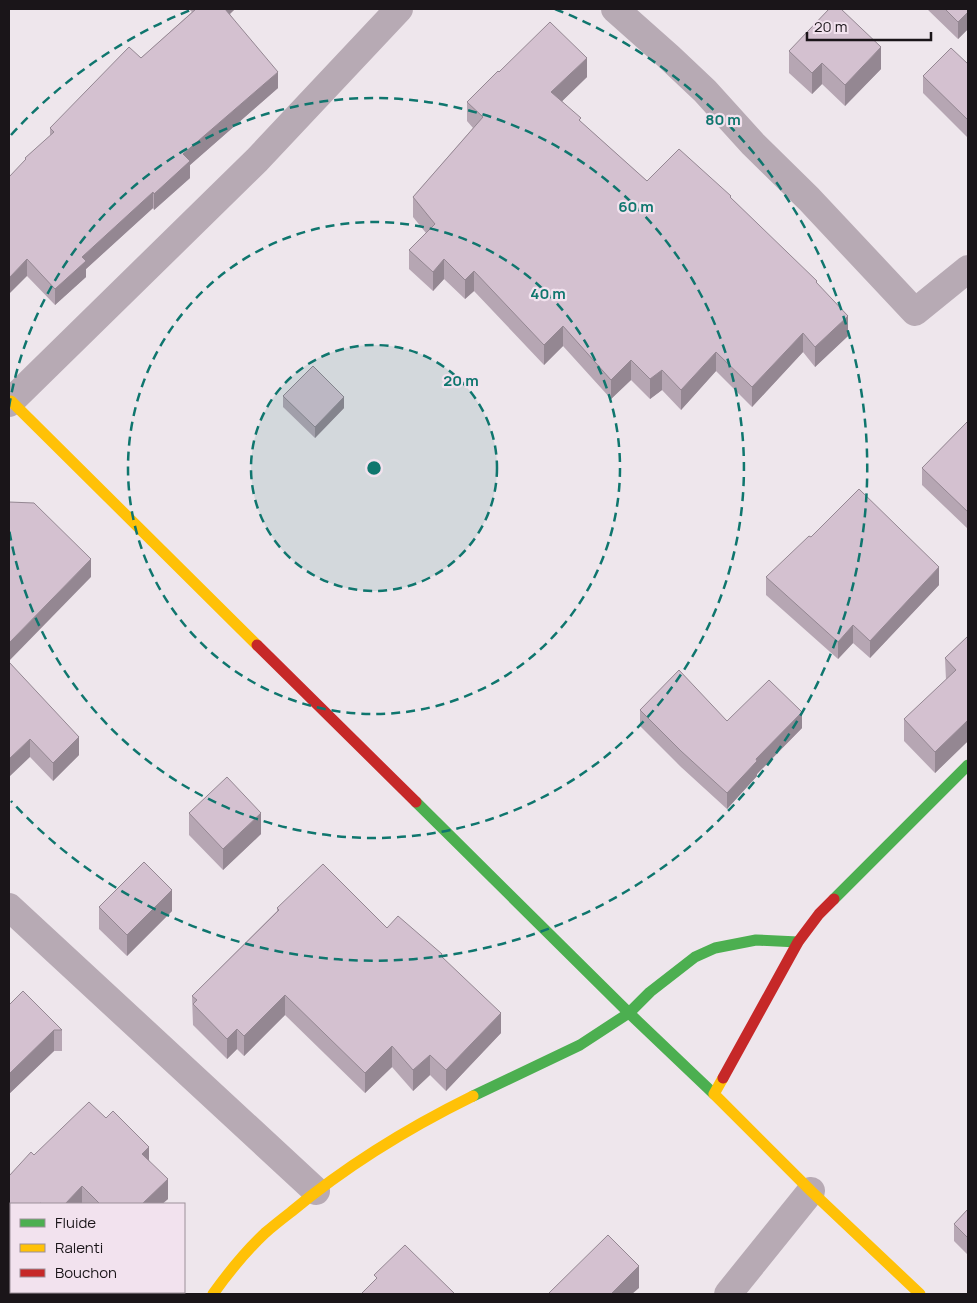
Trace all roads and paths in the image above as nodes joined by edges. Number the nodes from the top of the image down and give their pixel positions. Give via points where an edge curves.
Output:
1 (399, 9) edge
2 (614, 9) edge
3 (968, 269) edge
4 (10, 402) edge
5 (968, 765) edge
6 (9, 907) edge
7 (798, 942) junction
8 (629, 1014) junction
9 (714, 1094) junction
10 (316, 1191) junction
11 (812, 1191) junction
12 (213, 1294) edge
13 (728, 1294) edge
14 (920, 1294) edge

1 - 4 street via 257,160
2 - 3 street via 705,92 915,312
4 - 8 street
5 - 7 street via 820,914
6 - 10 street
7 - 8 street via 756,940 715,948 673,973
7 - 9 street
8 - 9 street
8 - 10 street via 580,1044 446,1110 371,1153
9 - 11 street
10 - 12 street via 264,1234
11 - 13 street
11 - 14 street

